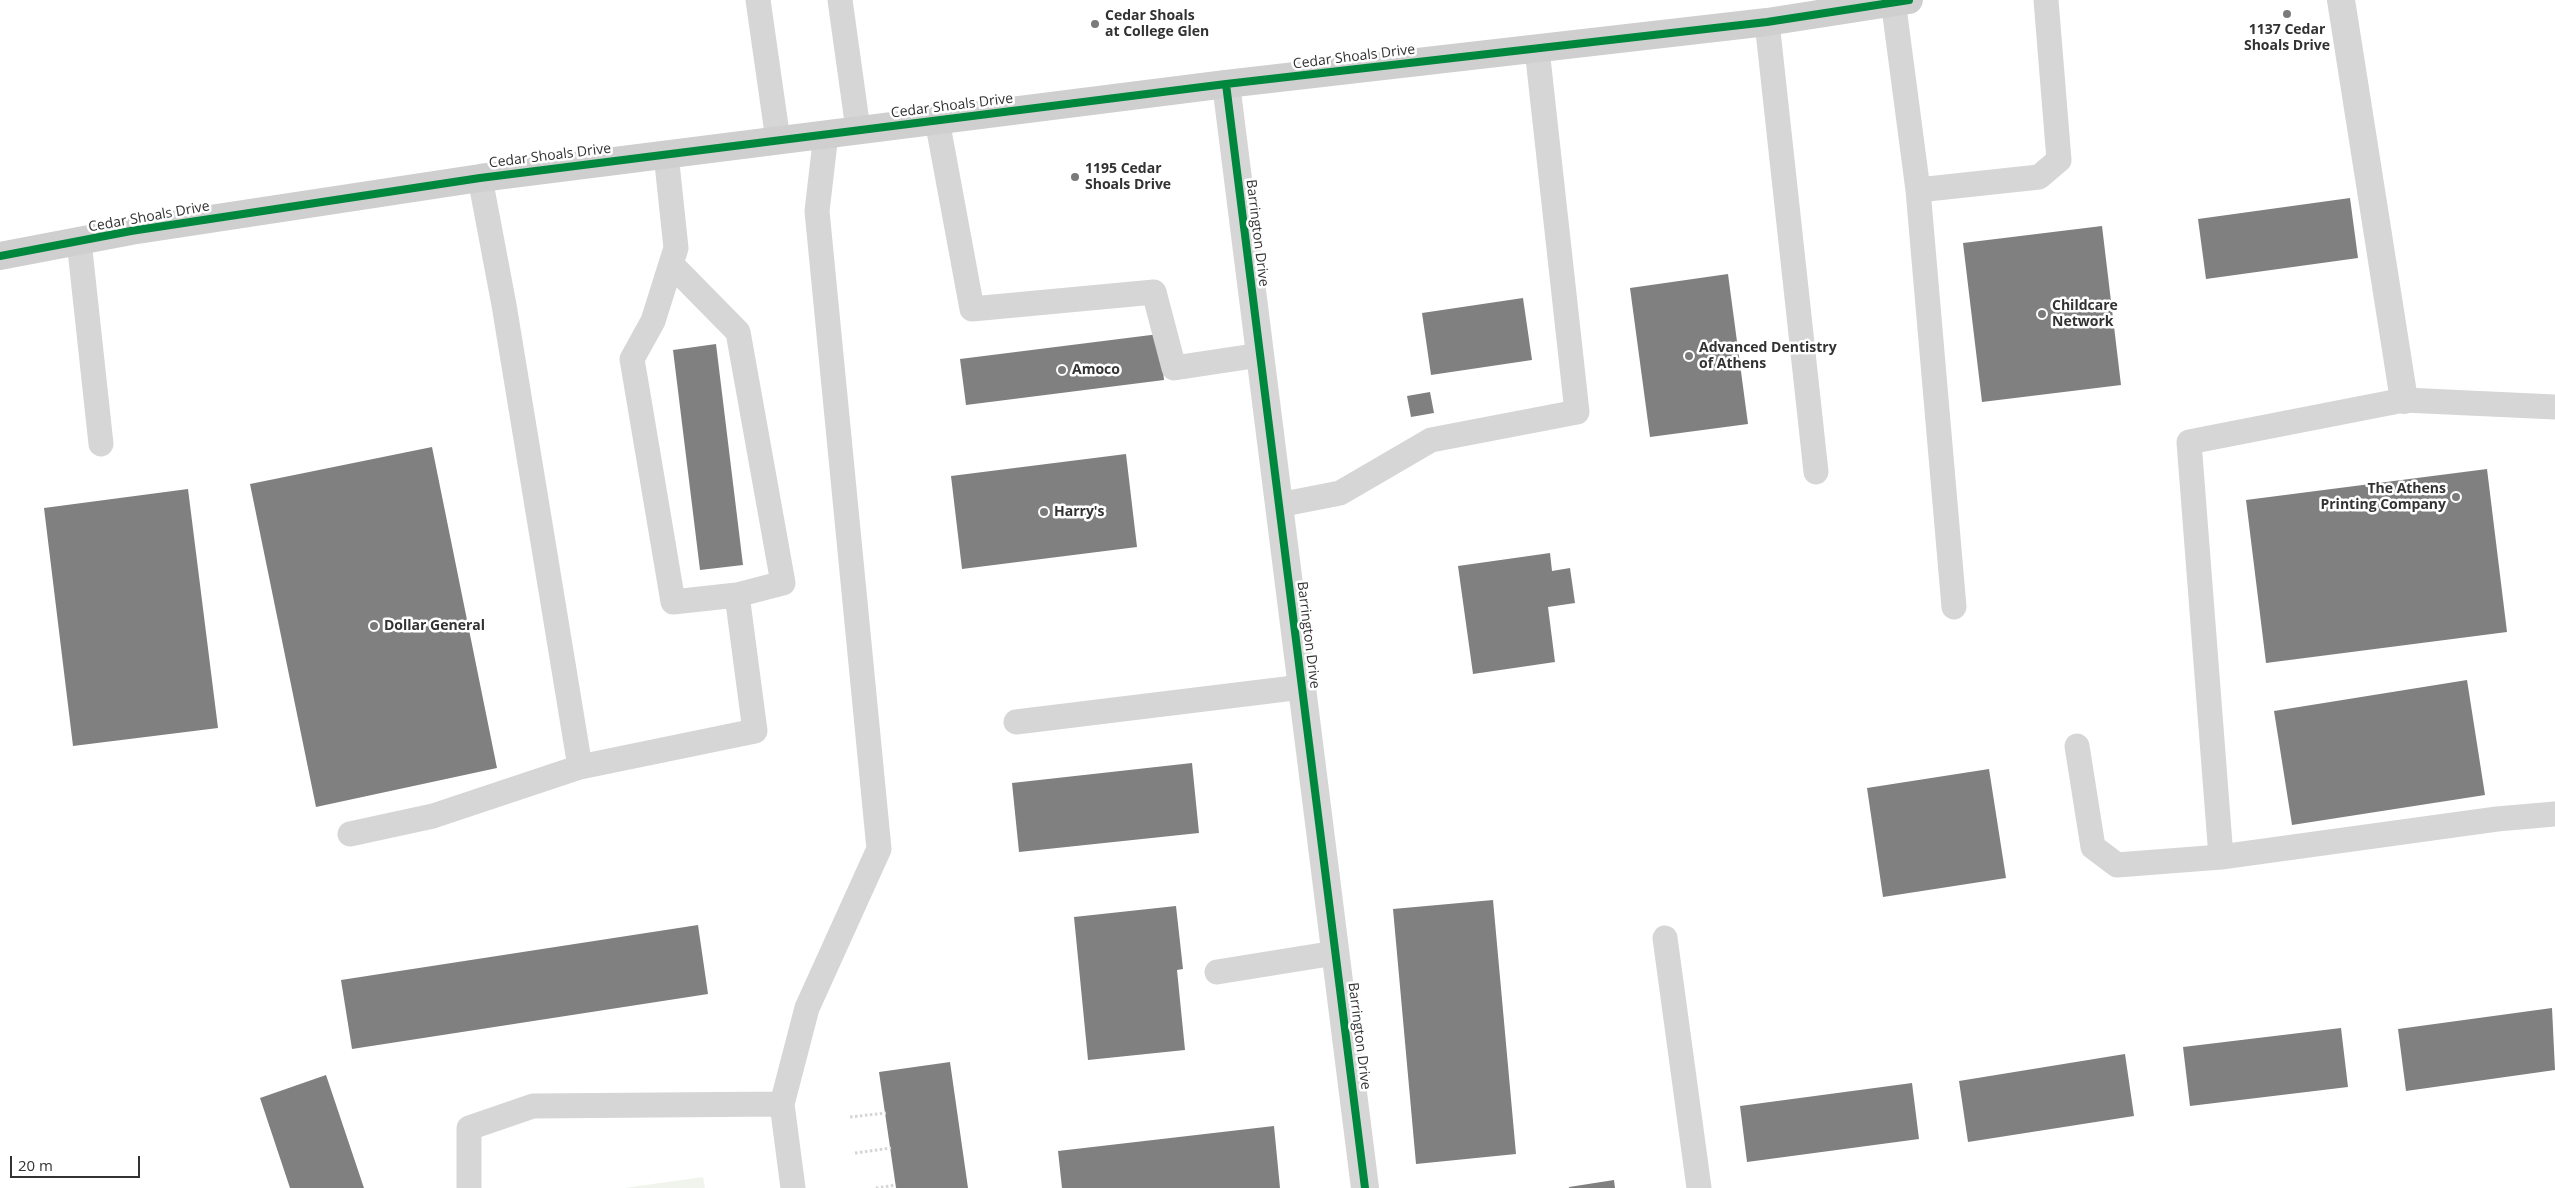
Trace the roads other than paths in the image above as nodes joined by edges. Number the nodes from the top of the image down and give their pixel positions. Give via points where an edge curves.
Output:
1 (758, 0) edge
2 (840, 0) edge
3 (2046, 0) edge
4 (2341, 0) edge
5 (1899, 1) edge
6 (1767, 22) junction
7 (1537, 49) junction
8 (1226, 84) junction
9 (937, 120) junction
10 (858, 130) junction
11 (826, 134) junction
12 (778, 140) junction
13 (666, 154) junction
14 (480, 178) junction
15 (1918, 190) junction
16 (79, 241) junction
17 (0, 256) edge
18 (672, 265) junction
19 (1260, 355) junction
20 (2404, 400) junction
21 (2555, 407) edge
22 (101, 444) dead end
23 (1816, 472) dead end
24 (1279, 505) junction
25 (737, 594) junction
26 (1954, 607) dead end
27 (1302, 687) junction
28 (1016, 722) dead end
29 (2077, 746) dead end
30 (580, 767) junction
31 (2555, 814) edge
32 (350, 834) dead end
33 (2220, 856) junction
34 (1665, 938) dead end
35 (1336, 952) junction
36 (1217, 972) dead end
37 (782, 1104) junction
38 (469, 1188) edge
39 (793, 1188) edge
40 (1365, 1188) edge
41 (1699, 1188) edge

1 - 12 lane
2 - 10 lane
3 - 15 lane via 2059,160 2039,177
4 - 20 street
5 - 6 street, Cedar Shoals Drive
5 - 15 lane
6 - 7 street, Cedar Shoals Drive
6 - 23 lane
7 - 8 street, Cedar Shoals Drive
7 - 24 lane via 1577,412 1432,440 1340,493
8 - 9 street, Cedar Shoals Drive
8 - 19 street, Barrington Drive
9 - 10 street, Cedar Shoals Drive
9 - 19 lane via 972,309 1154,292 1174,368
10 - 11 street, Cedar Shoals Drive
11 - 12 street, Cedar Shoals Drive
11 - 37 lane via 817,211 879,849 807,1008
12 - 13 street, Cedar Shoals Drive
13 - 14 street, Cedar Shoals Drive
13 - 18 lane via 676,248
14 - 16 street, Cedar Shoals Drive
14 - 30 lane
15 - 26 lane
16 - 17 street, Cedar Shoals Drive
16 - 22 lane
18 - 25 lane via 738,332 783,583
18 - 25 lane via 653,321 632,358 673,602
19 - 24 street, Barrington Drive
20 - 21 lane
20 - 33 lane via 2189,442
24 - 27 street, Barrington Drive
25 - 30 lane via 755,731
27 - 28 lane
27 - 35 street, Barrington Drive
29 - 33 lane via 2093,847 2117,865
30 - 32 lane via 433,816
31 - 33 lane
34 - 41 lane
35 - 36 lane
35 - 40 street, Barrington Drive
37 - 38 lane via 533,1106 469,1128
37 - 39 lane

